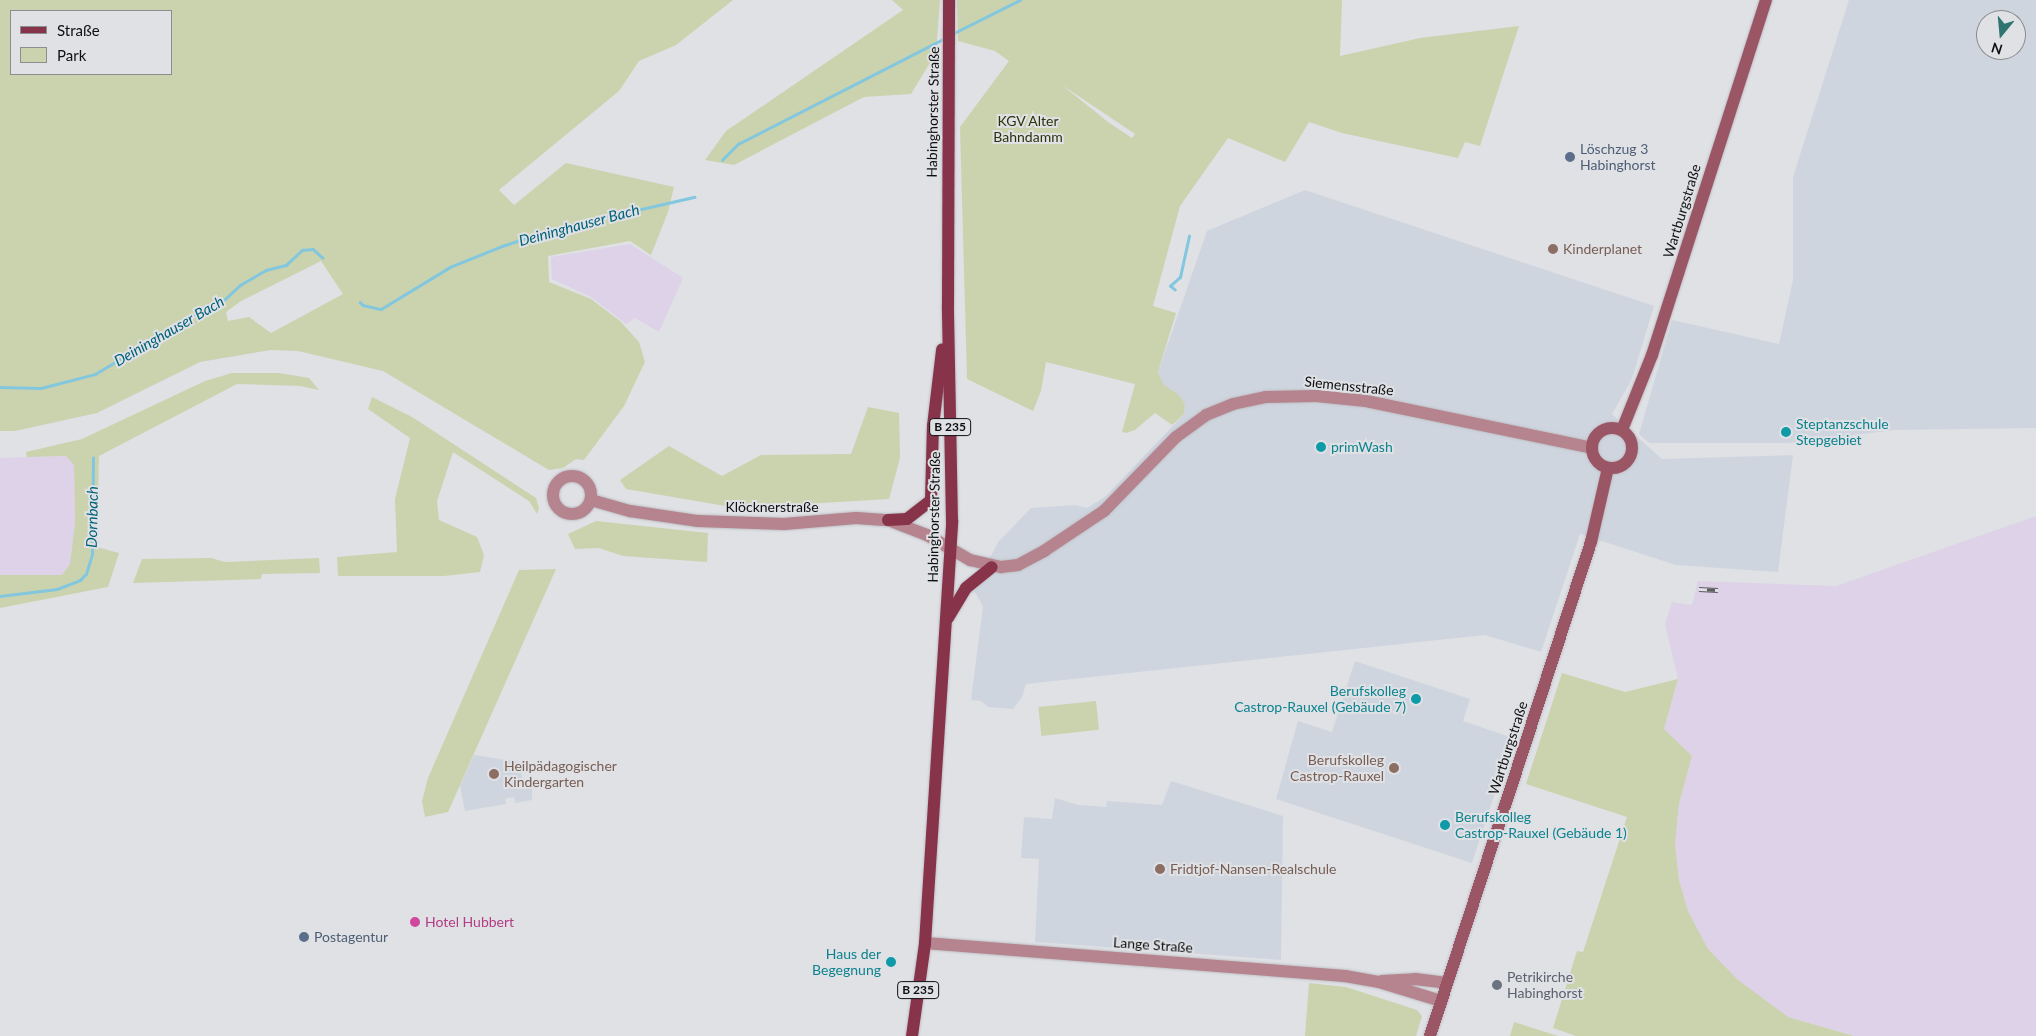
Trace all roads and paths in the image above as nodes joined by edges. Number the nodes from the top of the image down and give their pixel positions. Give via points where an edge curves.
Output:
1 (949, 0) edge
2 (1766, 0) edge
3 (948, 305) junction
4 (1622, 430) junction
5 (1592, 448) junction
6 (1608, 468) junction
7 (591, 500) dead end
8 (888, 520) junction
9 (950, 548) junction
10 (992, 567) junction
11 (946, 620) junction
12 (925, 943) junction
13 (1379, 982) junction
14 (1446, 983) junction
15 (1441, 1000) junction
16 (912, 1036) edge
17 (1430, 1036) edge

1 - 3 main road, Habinghorster Straße / B 235
2 - 4 main road, Wartburgstraße via 1652,355
3 - 8 main road via 933,426 931,500 907,519
3 - 9 main road, Habinghorster Straße / B 235
4 - 5 main road via 1602,431
4 - 6 main road via 1631,439 1632,452 1624,465
5 - 6 main road via 1596,461
5 - 10 street, Siemensstraße via 1366,401 1316,396 1266,397 1233,404 1206,415 1176,437 1104,511 1030,559 1009,567
6 - 14 main road, Wartburgstraße via 1591,542
7 - 8 street, Klöcknerstraße via 630,511 698,521 784,524 856,518
8 - 9 street, Klöcknerstraße
9 - 10 street
9 - 11 main road, Habinghorster Straße / B 235
10 - 11 main road via 966,588
11 - 12 main road, Habinghorster Straße / B 235
12 - 13 street, Lange Straße via 1316,973
12 - 16 main road, B 235
13 - 14 street, Lange Straße via 1415,979
13 - 15 street, Lange Straße
14 - 15 main road, Wartburgstraße
15 - 17 main road, Wartburgstraße

